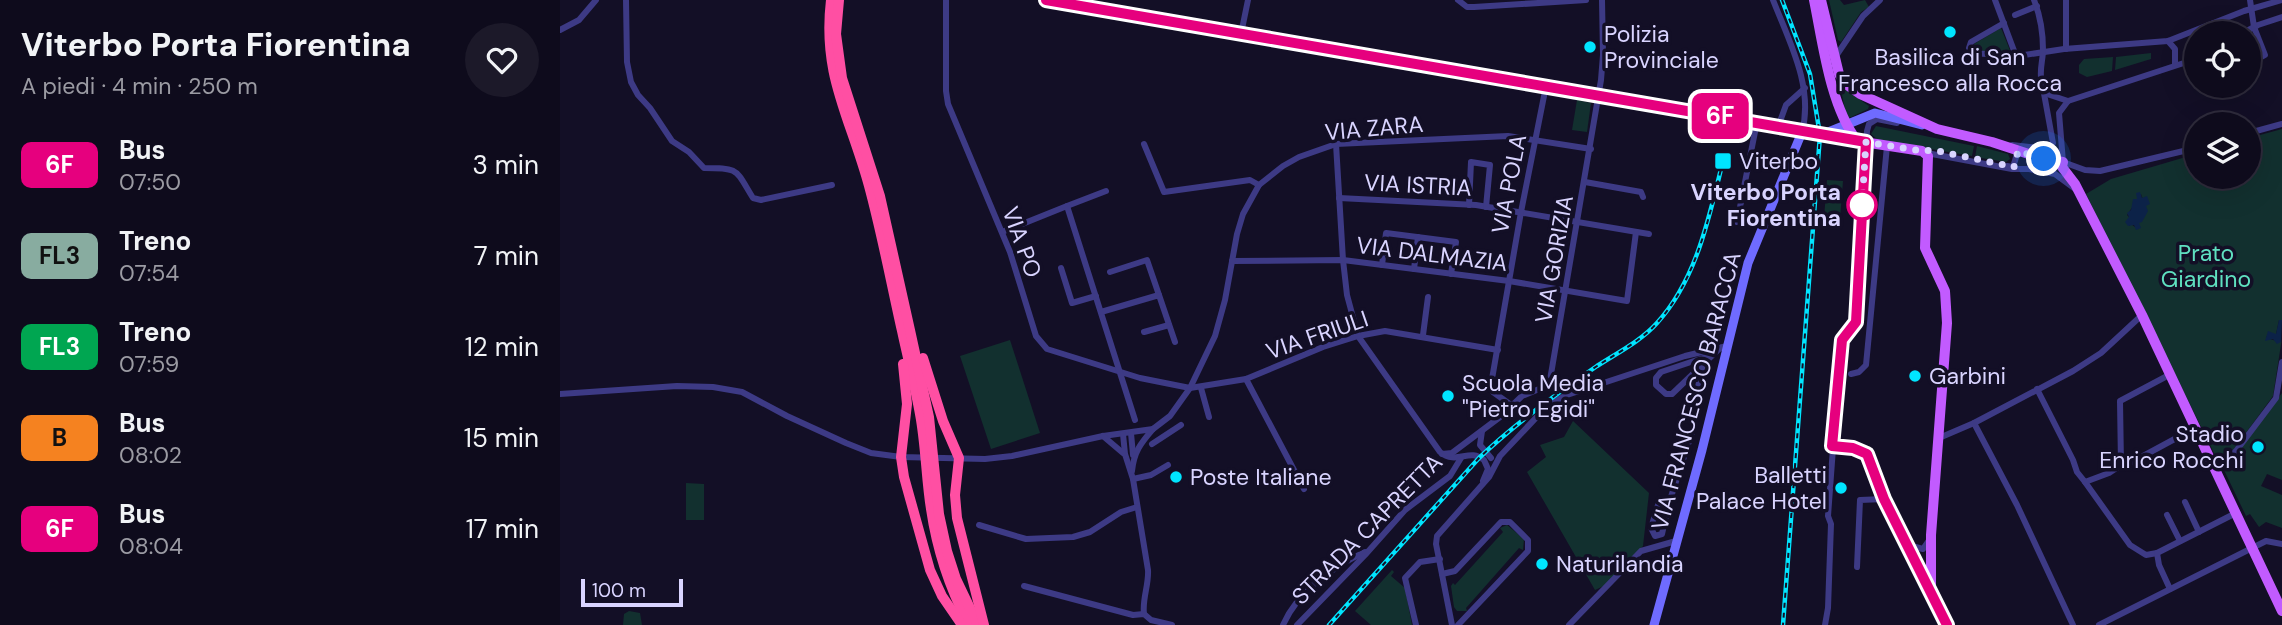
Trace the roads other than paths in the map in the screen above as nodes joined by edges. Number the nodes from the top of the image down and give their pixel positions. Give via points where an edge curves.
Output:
1 (596, 0) edge
2 (626, 0) edge
3 (831, 0) edge
4 (839, 0) edge
5 (946, 0) edge
6 (1051, 0) edge
7 (1248, 0) edge
8 (1458, 0) edge
9 (1586, 0) edge
10 (1602, 0) edge
11 (1773, 0) edge
12 (1814, 0) edge
13 (1821, 0) edge
14 (1880, 0) edge
15 (1995, 0) edge
16 (2066, 0) edge
17 (2243, 0) edge
18 (2250, 0) edge
19 (2282, 0) edge
20 (1561, 1) edge
21 (2035, 3) edge
22 (2252, 8) junction
23 (2015, 15) dead end
24 (2282, 16) edge
25 (2253, 21) edge
26 (2003, 22) junction
27 (2261, 24) edge
28 (560, 30) edge
29 (1241, 34) junction
30 (2168, 41) junction
31 (2066, 49) junction
32 (2043, 52) junction
33 (2016, 56) junction
34 (1835, 58) junction
35 (2184, 63) edge
36 (2175, 65) junction
37 (1546, 86) junction
38 (1805, 88) junction
39 (2044, 90) junction
40 (1599, 96) junction
41 (1838, 100) junction
42 (2068, 101) junction
43 (1757, 122) junction
44 (1845, 124) junction
45 (2282, 124) edge
46 (1778, 127) junction
47 (1937, 129) junction
48 (2261, 130) edge
49 (1867, 131) junction
50 (1802, 132) junction
51 (1825, 133) junction
52 (1536, 140) junction
53 (1861, 142) junction
54 (1992, 142) junction
55 (1144, 144) dead end
56 (1336, 144) junction
57 (1883, 145) junction
58 (1591, 149) junction
59 (2018, 151) junction
60 (2184, 151) edge
61 (1925, 154) junction
62 (2063, 162) junction
63 (1585, 182) junction
64 (832, 185) dead end
65 (1259, 185) junction
66 (1106, 191) dead end
67 (2080, 194) junction
68 (1643, 197) dead end
69 (1339, 198) junction
70 (1469, 205) junction
71 (1067, 206) junction
72 (1486, 207) junction
73 (1521, 212) junction
74 (1737, 222) dead end
75 (1577, 223) junction
76 (1002, 232) junction
77 (1636, 232) junction
78 (1649, 234) dead end
79 (1418, 237) junction
80 (1343, 260) junction
81 (1232, 261) junction
82 (1382, 265) junction
83 (1061, 268) dead end
84 (1414, 269) junction
85 (1110, 272) dead end
86 (1451, 274) junction
87 (1509, 281) junction
88 (1567, 291) junction
89 (1159, 295) junction
90 (1096, 296) junction
91 (1428, 297) dead end
92 (1101, 312) junction
93 (2142, 315) junction
94 (1169, 325) junction
95 (907, 332) junction
96 (1144, 332) dead end
97 (1423, 335) junction
98 (1358, 336) junction
99 (1175, 342) dead end
100 (1724, 346) junction
101 (1498, 350) junction
102 (1712, 355) junction
103 (1706, 362) junction
104 (2282, 362) edge
105 (1120, 371) junction
106 (1851, 374) dead end
107 (2169, 375) junction
108 (1247, 379) junction
109 (1190, 388) junction
110 (1201, 388) junction
111 (2038, 389) junction
112 (560, 394) edge
113 (1511, 405) junction
114 (1209, 417) dead end
115 (1135, 420) dead end
116 (1974, 423) junction
117 (1181, 425) dead end
118 (2194, 428) junction
119 (1153, 429) junction
120 (1482, 431) junction
121 (1127, 433) junction
122 (1103, 436) junction
123 (1939, 438) junction
124 (1152, 444) dead end
125 (1832, 446) junction
126 (1125, 454) junction
127 (1442, 454) junction
128 (1500, 456) junction
129 (905, 457) junction
130 (1133, 457) junction
131 (955, 458) junction
132 (1461, 458) junction
133 (1483, 458) junction
134 (1491, 458) junction
135 (2132, 462) dead end
136 (1168, 465) dead end
137 (1490, 468) junction
138 (2215, 471) junction
139 (1132, 476) junction
140 (2085, 482) junction
141 (1304, 489) dead end
142 (1884, 499) junction
143 (2185, 502) dead end
144 (1669, 503) junction
145 (1137, 507) junction
146 (2236, 513) junction
147 (2166, 515) dead end
148 (979, 525) dead end
149 (2199, 532) junction
150 (1931, 535) junction
151 (1676, 541) junction
152 (2180, 541) junction
153 (1907, 544) junction
154 (2282, 544) edge
155 (2254, 547) junction
156 (1370, 550) junction
157 (2157, 553) junction
158 (1440, 559) junction
159 (1857, 567) dead end
160 (1442, 574) junction
161 (1024, 586) dead end
162 (2170, 589) junction
163 (1931, 593) junction
164 (2282, 611) edge
165 (1144, 614) junction
166 (962, 625) edge
167 (969, 625) edge
168 (978, 625) edge
169 (984, 625) edge
170 (1172, 625) edge
171 (1283, 625) edge
172 (1297, 625) edge
173 (1416, 625) edge
174 (1452, 625) edge
175 (1458, 625) edge
176 (1569, 625) edge
177 (1654, 625) edge
178 (1825, 625) edge
179 (1948, 625) edge
180 (2073, 625) edge
181 (2099, 625) edge

1 - 28 street via 579,20
2 - 64 street via 631,82 672,141 704,168 738,173 753,198
3 - 95 highway via 831,68 868,183
4 - 95 highway via 836,34 842,78 880,196
5 - 76 street, VIA PO via 948,104
6 - 29 main road
7 - 29 street
8 - 20 street via 1467,7
9 - 20 street
10 - 40 street, VIA GORIZIA
11 - 38 street
12 - 41 main road
13 - 34 main road
14 - 34 street via 1863,16
15 - 26 street
16 - 31 street
17 - 22 street
18 - 22 street
19 - 22 street
21 - 23 street
21 - 32 street
22 - 25 street
22 - 30 street
24 - 27 street
26 - 33 street
26 - 33 street via 1971,42 1969,48 1971,53
29 - 37 main road
30 - 31 street
30 - 36 street via 2175,49
31 - 32 street
32 - 33 street
32 - 39 street
34 - 47 main road via 1845,84
35 - 36 street
36 - 42 street
37 - 40 main road
37 - 52 street, VIA POLA
38 - 46 street via 1786,105
38 - 50 street via 1807,113
39 - 42 street
39 - 54 street via 2052,147
40 - 43 main road
40 - 58 street, VIA GORIZIA
41 - 44 main road
41 - 51 main road via 1838,115
42 - 62 street via 2059,113
43 - 46 main road
43 - 74 street
44 - 47 main road via 1875,113
44 - 51 main road
44 - 53 main road
45 - 48 street
46 - 50 main road
47 - 49 street via 1877,119
47 - 54 main road
49 - 53 street
49 - 57 street
50 - 51 main road
50 - 100 main road, VIA FRANCESCO BARACCA via 1753,247
51 - 53 main road
52 - 56 street, VIA ZARA via 1508,136
52 - 58 street, VIA ZARA
52 - 73 street, VIA POLA
53 - 57 main road
53 - 125 street via 1856,322 1842,340
54 - 59 main road
55 - 65 street via 1164,192 1250,180
56 - 65 street, VIA ZARA via 1298,157
56 - 69 street
57 - 61 main road
57 - 106 street via 1867,365
58 - 63 street, VIA GORIZIA
59 - 61 street via 2014,167 1933,150
59 - 62 main road
60 - 62 street via 2100,171
61 - 67 street via 2055,174
61 - 123 main road via 1925,248 1945,291 1947,323
62 - 67 main road
63 - 68 street via 1640,192
63 - 75 street, VIA GORIZIA
65 - 81 street, VIA ZARA via 1243,214
66 - 71 street
67 - 93 main road
69 - 70 street, VIA ISTRIA
69 - 80 street
70 - 72 street, VIA ISTRIA
70 - 72 street via 1471,162 1490,165
71 - 76 street
71 - 90 street
72 - 73 street, VIA ISTRIA
73 - 75 street, VIA ISTRIA
73 - 87 street, VIA POLA
75 - 77 street, VIA ISTRIA
75 - 88 street, VIA GORIZIA
76 - 105 street, VIA PO via 1042,345
77 - 78 street, VIA ISTRIA
77 - 88 street, VIA DALMAZIA via 1627,301
79 - 82 street via 1385,233
79 - 84 street
79 - 86 street via 1456,242
80 - 81 street, VIA DALMAZIA
80 - 82 street, VIA DALMAZIA
80 - 98 street
81 - 109 street, VIA ZARA via 1215,335
82 - 84 street, VIA DALMAZIA
83 - 90 street via 1072,303
84 - 86 street, VIA DALMAZIA
85 - 89 street via 1147,260
86 - 87 street, VIA DALMAZIA
87 - 88 street, VIA DALMAZIA
87 - 101 street, VIA POLA
88 - 113 street, VIA GORIZIA via 1550,380
89 - 92 street
89 - 94 street
90 - 92 street
91 - 97 street
92 - 105 street
93 - 107 main road
93 - 111 street via 2101,353
94 - 96 street
94 - 99 street
95 - 129 highway via 902,355 908,404
95 - 131 highway via 921,353
95 - 167 highway via 937,542
95 - 168 highway via 929,416 947,551
97 - 98 street, VIA FRIULI via 1385,331
97 - 101 street, VIA FRIULI
98 - 108 street, VIA FRIULI
98 - 127 street
100 - 102 street
100 - 128 street via 1553,401
100 - 151 main road, VIA FRANCESCO BARACCA
101 - 113 street, VIA POLA via 1492,387
102 - 103 street
102 - 103 street via 1661,372 1656,385 1672,394
103 - 144 street via 1693,429
104 - 138 street via 2276,398 2236,452
105 - 109 street, VIA PO
105 - 115 street
107 - 118 main road
107 - 140 street via 2120,401 2121,465
108 - 110 street, VIA FRIULI
108 - 141 street
109 - 110 street, VIA FRIULI
109 - 119 street, VIA ZARA via 1170,416
110 - 114 street
111 - 116 street
111 - 140 street
112 - 129 street via 677,386 743,392 846,443 871,453
113 - 120 street, VIA GORIZIA
116 - 123 street
116 - 180 street
117 - 124 street
118 - 135 street
118 - 138 main road
119 - 121 street
119 - 130 street, VIA ZARA
120 - 127 street, VIA GORIZIA via 1452,453
120 - 134 street via 1480,445
121 - 122 street
121 - 126 street
121 - 130 street
122 - 126 street
122 - 131 street via 1012,456
123 - 150 main road
125 - 142 street via 1867,454
125 - 178 street
126 - 139 street
127 - 132 street
128 - 134 street
128 - 137 street
129 - 131 street
129 - 166 highway via 904,477 930,570
130 - 139 street
131 - 169 highway via 957,518
132 - 133 street
132 - 156 street, STRADA CAPRETTA via 1450,477 1405,510
133 - 134 street
133 - 137 street
134 - 137 street
136 - 139 street via 1151,475
137 - 158 street via 1489,477 1440,531 1436,544
138 - 146 main road
139 - 145 street
140 - 157 street via 2130,545 2147,555
142 - 153 street
142 - 159 street via 1860,500
143 - 149 street
144 - 144 street via 1658,505 1651,528 1656,537 1662,534
145 - 148 street via 1080,536 1026,539
145 - 165 street via 1149,584
146 - 149 street
146 - 155 main road
147 - 152 street
149 - 152 street
150 - 153 street via 1923,549
150 - 163 main road
151 - 176 street via 1641,551
151 - 177 main road, VIA FRANCESCO BARACCA
152 - 157 street
153 - 163 street
154 - 155 street via 2266,541
155 - 162 street
155 - 164 main road
156 - 171 street via 1340,563 1290,609
156 - 172 street, STRADA CAPRETTA
157 - 162 street
158 - 160 street
158 - 173 street via 1420,562 1405,578
160 - 174 street
160 - 175 street via 1455,571 1501,522 1510,522 1528,540 1528,551
161 - 165 street
162 - 181 street
163 - 179 main road
165 - 170 street

